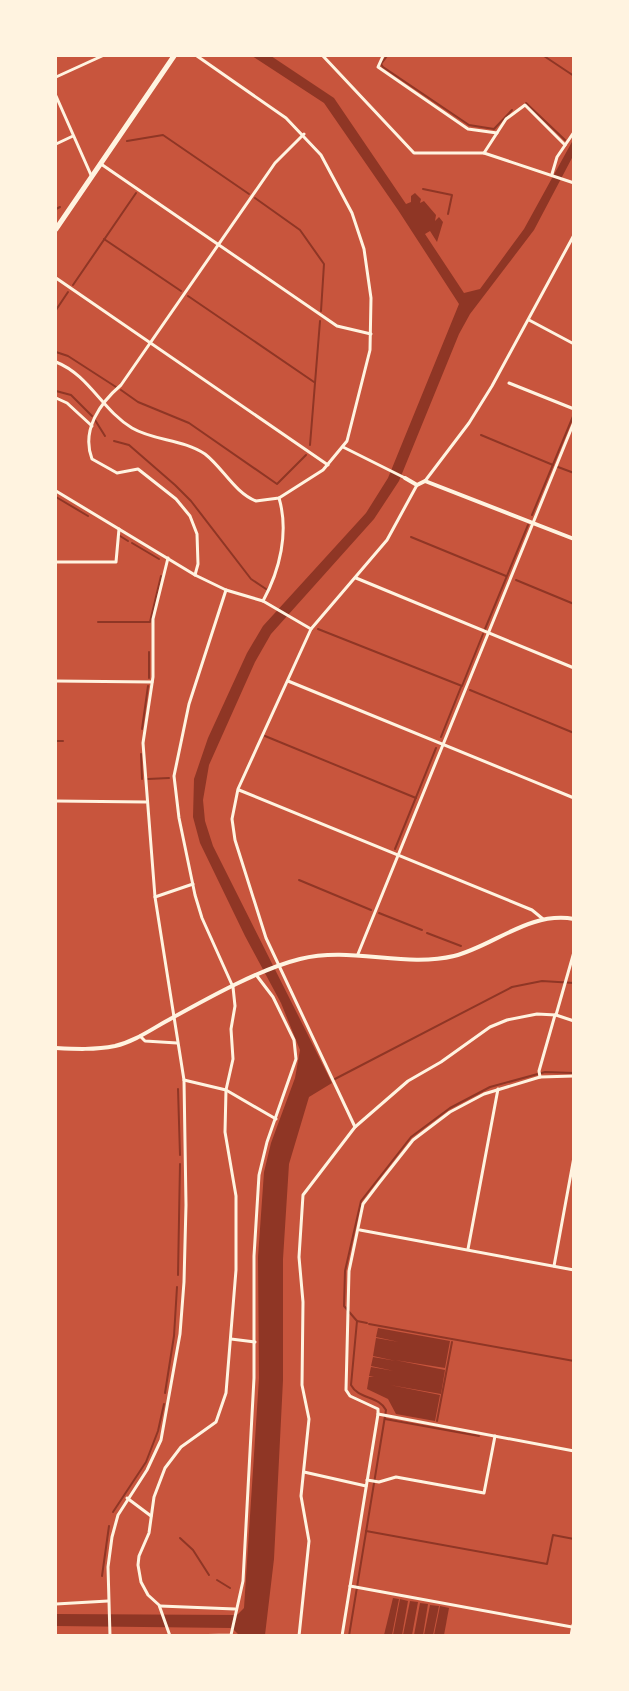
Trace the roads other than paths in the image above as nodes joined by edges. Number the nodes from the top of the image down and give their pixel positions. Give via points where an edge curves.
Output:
1 (102, 56) edge
2 (174, 56) edge
3 (197, 56) edge
4 (323, 56) edge
5 (383, 56) edge
6 (56, 77) edge
7 (56, 96) edge
8 (573, 132) edge
9 (497, 133) junction
10 (304, 134) junction
11 (73, 136) junction
12 (56, 144) edge
13 (565, 145) junction
14 (484, 153) junction
15 (101, 164) junction
16 (552, 174) junction
17 (92, 177) junction
18 (573, 183) edge
19 (56, 229) edge
20 (573, 235) edge
21 (219, 246) junction
22 (56, 278) edge
23 (529, 320) junction
24 (371, 334) junction
25 (151, 344) junction
26 (573, 344) edge
27 (56, 362) edge
28 (509, 383) dead end
29 (56, 398) edge
30 (102, 403) junction
31 (573, 409) edge
32 (573, 422) edge
33 (92, 426) junction
34 (343, 447) junction
35 (327, 465) junction
36 (405, 478) joint
37 (425, 481) junction
38 (417, 485) junction
39 (56, 491) edge
40 (279, 498) junction
41 (533, 523) junction
42 (119, 529) junction
43 (573, 539) edge
44 (168, 558) junction
45 (56, 562) edge
46 (195, 575) junction
47 (356, 578) junction
48 (226, 590) junction
49 (263, 601) junction
50 (311, 629) junction
51 (488, 633) junction
52 (573, 668) edge
53 (56, 681) edge
54 (288, 681) junction
55 (152, 682) junction
56 (443, 744) junction
57 (238, 789) junction
58 (573, 798) edge
59 (56, 801) edge
60 (146, 802) junction
61 (397, 855) junction
62 (193, 884) junction
63 (155, 897) junction
64 (543, 919) junction
65 (573, 919) edge
66 (573, 952) edge
67 (358, 954) junction
68 (280, 966) junction
69 (259, 975) junction
70 (233, 987) junction
71 (555, 1015) junction
72 (172, 1017) junction
73 (573, 1021) edge
74 (140, 1036) junction
75 (177, 1043) junction
76 (56, 1048) edge
77 (539, 1074) junction
78 (573, 1077) edge
79 (184, 1080) junction
80 (498, 1089) junction
81 (226, 1090) junction
82 (276, 1119) junction
83 (355, 1127) junction
84 (573, 1158) edge
85 (359, 1230) junction
86 (468, 1250) junction
87 (554, 1266) junction
88 (573, 1269) edge
89 (231, 1339) junction
90 (255, 1342) junction
91 (380, 1414) junction
92 (495, 1436) junction
93 (573, 1451) edge
94 (304, 1472) junction
95 (368, 1480) junction
96 (366, 1486) junction
97 (127, 1498) junction
98 (152, 1516) junction
99 (351, 1586) junction
100 (108, 1601) junction
101 (56, 1604) edge
102 (160, 1606) junction
103 (235, 1611) junction
104 (573, 1627) edge
105 (110, 1633) edge
106 (169, 1634) edge
107 (231, 1634) edge
108 (184, 1635) edge
109 (299, 1635) edge
110 (342, 1635) edge
111 (572, 1635) edge

1 - 6 street
2 - 15 main road
3 - 10 street
4 - 14 street via 411,151 423,155
5 - 9 street via 378,67 468,129
7 - 11 street
8 - 13 street
9 - 13 street via 506,119 525,105
9 - 14 street
10 - 21 street via 274,163
10 - 24 street via 321,155 352,213 368,271
11 - 12 street
11 - 17 street
13 - 16 street
14 - 16 street
15 - 17 main road
15 - 21 street
16 - 18 street
17 - 19 main road
20 - 23 street
21 - 24 street via 337,326
21 - 25 street
22 - 25 street
23 - 26 street
23 - 37 street via 469,423
24 - 34 street via 357,405
25 - 30 street via 121,385
25 - 35 street
27 - 30 street via 80,376
28 - 31 street
29 - 33 street
30 - 33 street via 95,411
30 - 40 street via 134,429 207,455 250,499
32 - 41 street
33 - 46 street via 92,459 117,473 138,469 176,499 190,516 197,534
34 - 35 street
34 - 36 street
35 - 40 street
36 - 38 street
37 - 38 street
37 - 41 street
38 - 47 street via 387,540
39 - 42 street
40 - 49 street via 283,549
41 - 43 street
41 - 51 street
42 - 44 street
42 - 45 street via 116,562
44 - 46 street
44 - 55 street via 153,619
46 - 48 street
47 - 50 street
47 - 51 street
48 - 49 street
48 - 62 street via 175,762 179,818
49 - 50 street
50 - 54 street
51 - 52 street
51 - 56 street
53 - 55 street
54 - 56 street
54 - 57 street
55 - 60 street via 143,743
56 - 58 street
56 - 61 street
57 - 61 street
57 - 68 street via 232,828 266,938
59 - 60 street
60 - 63 street
61 - 64 street via 532,910
61 - 67 street
62 - 63 street
62 - 70 street via 202,918
63 - 72 street
64 - 65 street
64 - 67 street via 451,957
66 - 71 street
67 - 68 street via 317,955
68 - 69 street
68 - 83 street
69 - 70 street
69 - 82 street via 296,1049
70 - 72 street
70 - 81 street via 232,1059
71 - 73 street
71 - 77 street
71 - 83 street via 526,1015 490,1027 408,1081
72 - 74 street
72 - 75 street
74 - 75 street via 145,1041
74 - 76 street via 104,1047
75 - 79 street
77 - 78 street
77 - 80 street
79 - 81 street
79 - 97 street via 186,1205 180,1334 161,1440 147,1470
80 - 85 street via 450,1112 408,1145 363,1204
80 - 86 street
81 - 82 street
81 - 89 street via 227,1155 236,1196
82 - 90 street via 259,1175 254,1257
83 - 94 street via 307,1187 302,1203 302,1385 309,1419
84 - 87 street
85 - 86 street
85 - 91 street via 349,1271 346,1390
86 - 87 street
87 - 88 street
89 - 90 street
89 - 98 street via 220,1416 181,1447 165,1468 154,1497
90 - 103 street via 243,1581
91 - 92 street
91 - 95 street
92 - 93 street
92 - 95 street via 484,1493 396,1477 379,1482
94 - 96 street
94 - 109 street via 300,1496 309,1540
95 - 96 street
96 - 99 street
97 - 98 street
97 - 100 street via 112,1537
98 - 102 street via 138,1565 141,1582
99 - 104 street
99 - 110 street
100 - 101 street
100 - 105 street
102 - 103 street
102 - 106 street
103 - 107 street
104 - 111 main road
107 - 108 street

